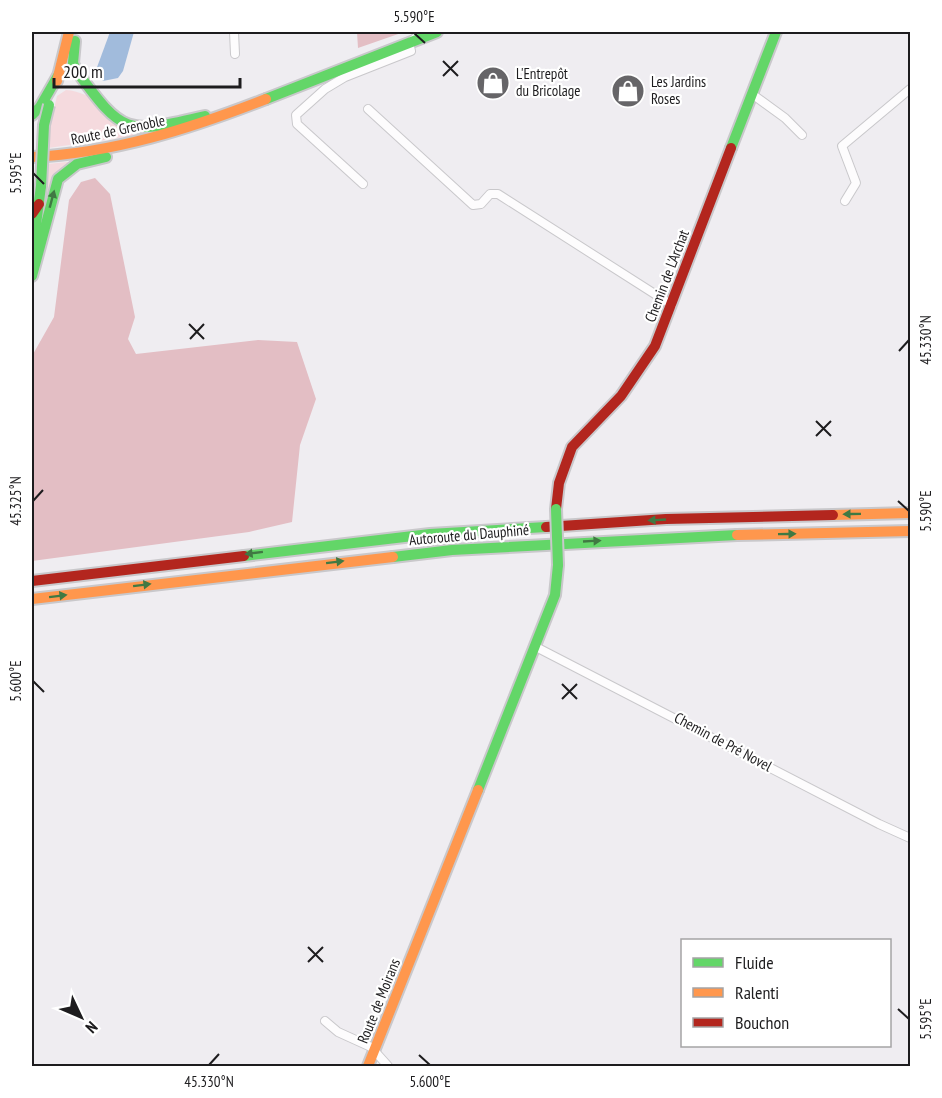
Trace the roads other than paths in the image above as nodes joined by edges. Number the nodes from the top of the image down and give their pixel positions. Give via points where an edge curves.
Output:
1 (234, 32) edge
2 (420, 32) edge
3 (437, 32) edge
4 (776, 32) edge
5 (75, 35) edge
6 (409, 43) junction
7 (235, 54) dead end
8 (60, 70) junction
9 (910, 89) edge
10 (752, 94) junction
11 (368, 109) dead end
12 (32, 115) edge
13 (208, 118) junction
14 (802, 135) dead end
15 (146, 142) junction
16 (32, 150) edge
17 (32, 159) edge
18 (363, 184) dead end
19 (845, 201) dead end
20 (39, 204) junction
21 (32, 214) edge
22 (32, 249) edge
23 (32, 276) edge
24 (672, 305) junction
25 (910, 513) edge
26 (910, 531) edge
27 (32, 580) edge
28 (32, 599) edge
29 (536, 646) junction
30 (910, 838) edge
31 (325, 1021) dead end
32 (375, 1051) junction
33 (368, 1066) edge
34 (388, 1066) edge

1 - 7 street
2 - 6 street
2 - 13 main road
3 - 6 main road
4 - 10 main road, Chemin de L'Archat
5 - 8 main road
5 - 13 main road via 76,70 120,121 146,129
6 - 13 main road
6 - 18 street via 411,51 324,89 294,120
8 - 12 main road
8 - 20 main road, bridge via 44,125
9 - 19 street via 842,146 856,183
10 - 14 street
10 - 24 main road, Chemin de L'Archat
11 - 24 street via 473,205 481,204 490,194 498,194
13 - 15 main road, Route de Grenoble
13 - 16 main road, Route de Grenoble via 144,136 70,149
15 - 17 main road, Route de Grenoble
23 -> 15 main road via 54,190 63,174 77,164
20 - 21 main road
20 - 22 main road
24 - 29 main road, Chemin de L'Archat, bridge via 636,377 566,453 558,478 555,595
25 -> 27 main road, Autoroute du Dauphiné via 666,519 487,530
28 -> 26 main road, Autoroute du Dauphiné via 452,550 674,537
29 - 30 street, Chemin de Pré Novel
29 - 32 main road, Route de Moirans
31 - 32 street
32 - 33 main road, Route de Moirans
32 - 34 street

